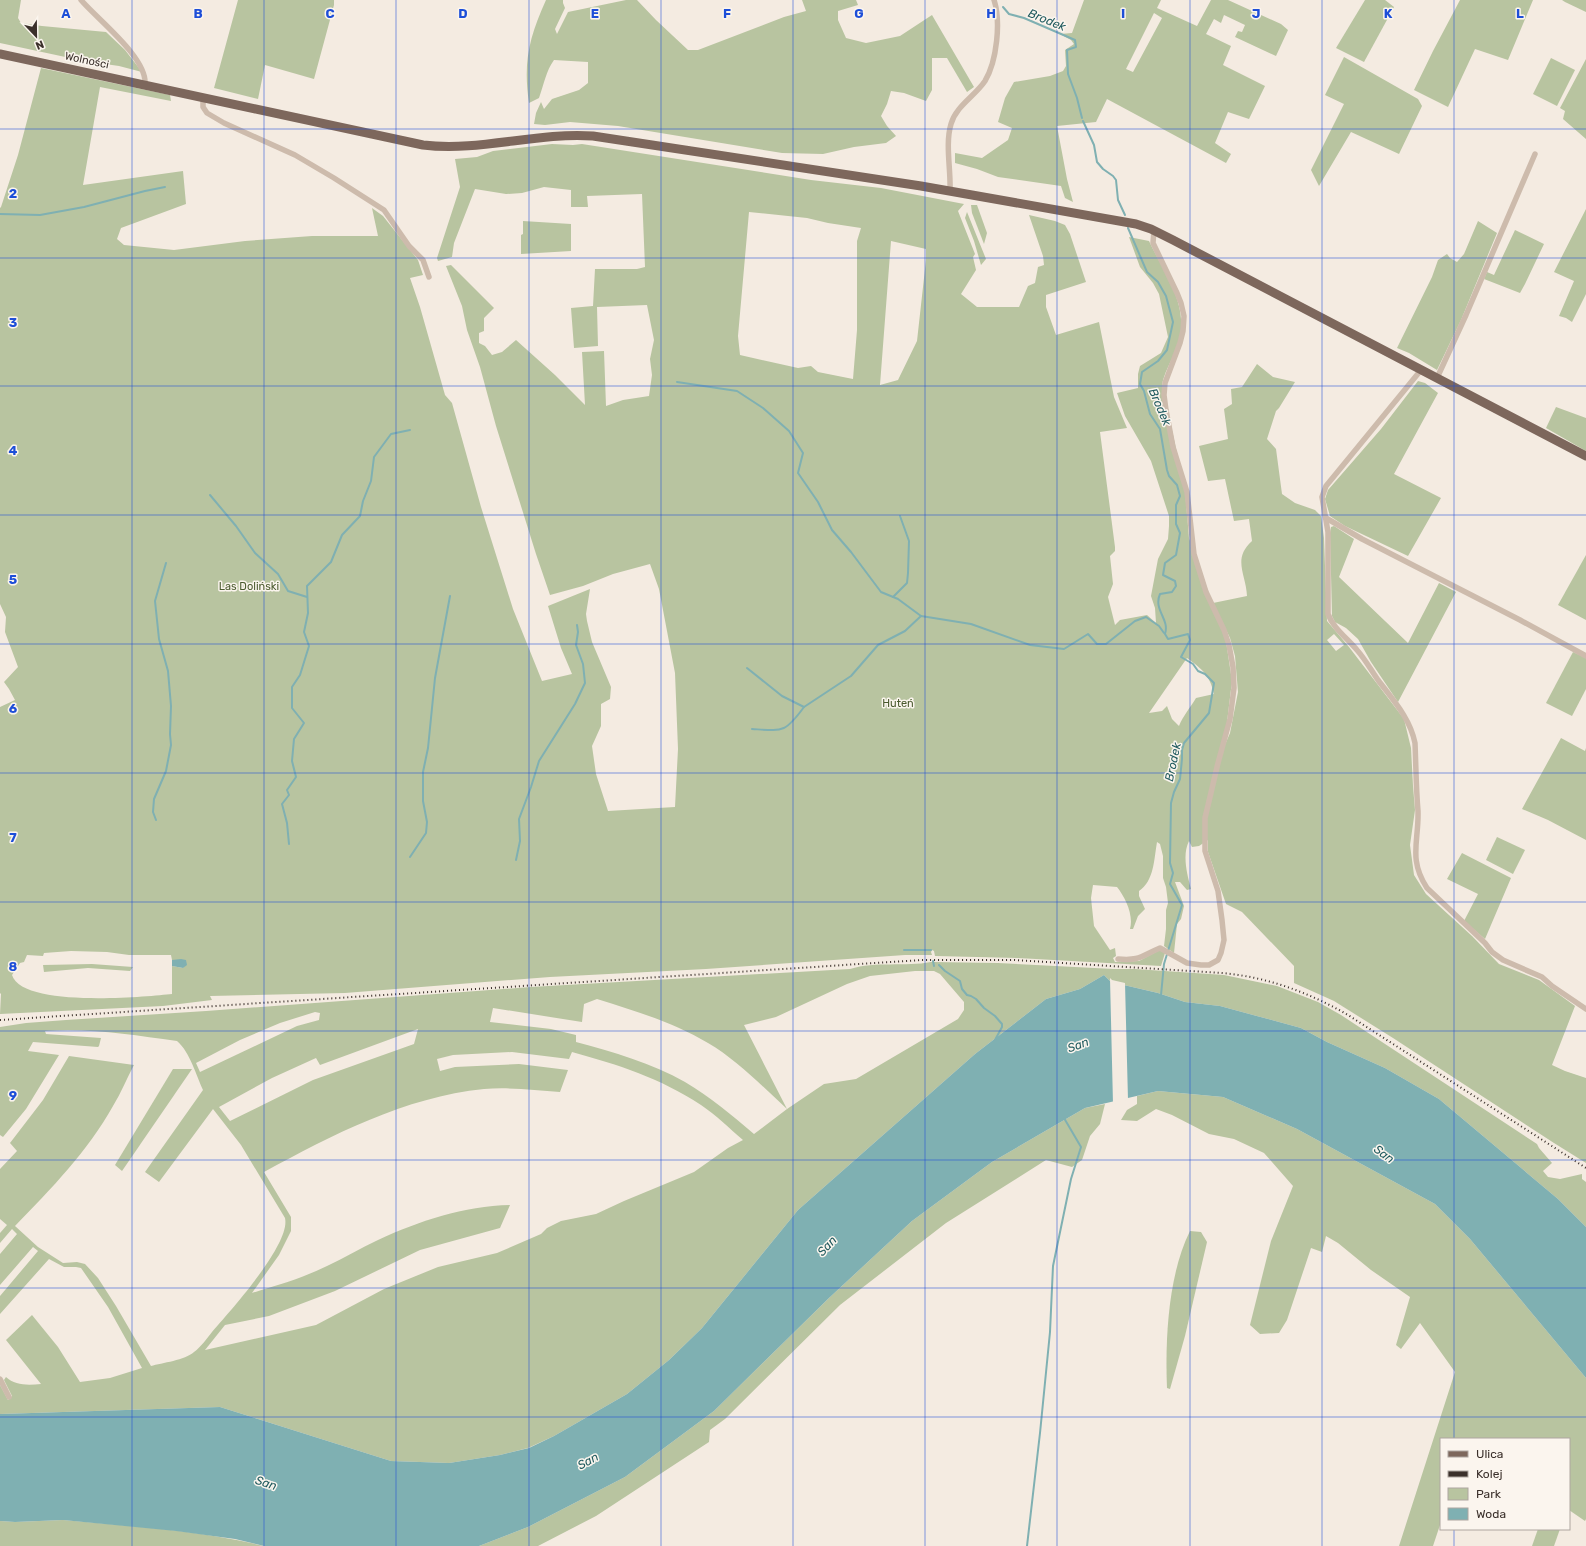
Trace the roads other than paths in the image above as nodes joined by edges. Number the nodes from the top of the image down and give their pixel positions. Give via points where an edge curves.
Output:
1 (81, 0) edge
2 (994, 0) edge
3 (0, 54) edge
4 (145, 85) junction
5 (203, 98) junction
6 (1535, 154) dead end
7 (950, 191) junction
8 (1154, 230) junction
9 (429, 277) dead end
10 (1421, 370) junction
11 (1436, 378) junction
12 (1586, 456) edge
13 (1326, 518) junction
14 (1586, 656) edge
15 (1118, 959) dead end
16 (1586, 1009) edge
17 (0, 1380) edge
18 (10, 1397) dead end

1 - 4 street via 122,41 145,74
2 - 7 street via 997,20 996,41 990,69 984,81 951,123
3 - 4 main road, Wolności
4 - 5 main road, Wolności
5 - 7 main road, Wolności via 423,145 453,147 555,136 589,136
5 - 9 street via 203,107 207,114 295,155 384,210 409,246 423,260
6 - 11 street
7 - 8 main road, Wolności via 1121,221
8 - 10 main road, Wolności
8 - 15 street via 1153,243 1177,293 1184,316 1180,343 1165,383 1166,410 1174,452 1187,492 1194,554 1206,592 1227,637 1233,667 1234,688 1230,719 1205,818 1205,851 1218,891 1224,940 1218,960 1209,965 1187,963 1160,948 1141,958
10 - 11 main road, Wolności
10 - 13 street via 1326,486 1322,497
11 - 12 main road, Wolności
13 - 14 street
13 - 16 street via 1328,614 1403,712 1413,732 1418,811 1415,859 1420,877 1433,894 1492,952 1514,966 1534,972
17 - 18 street

